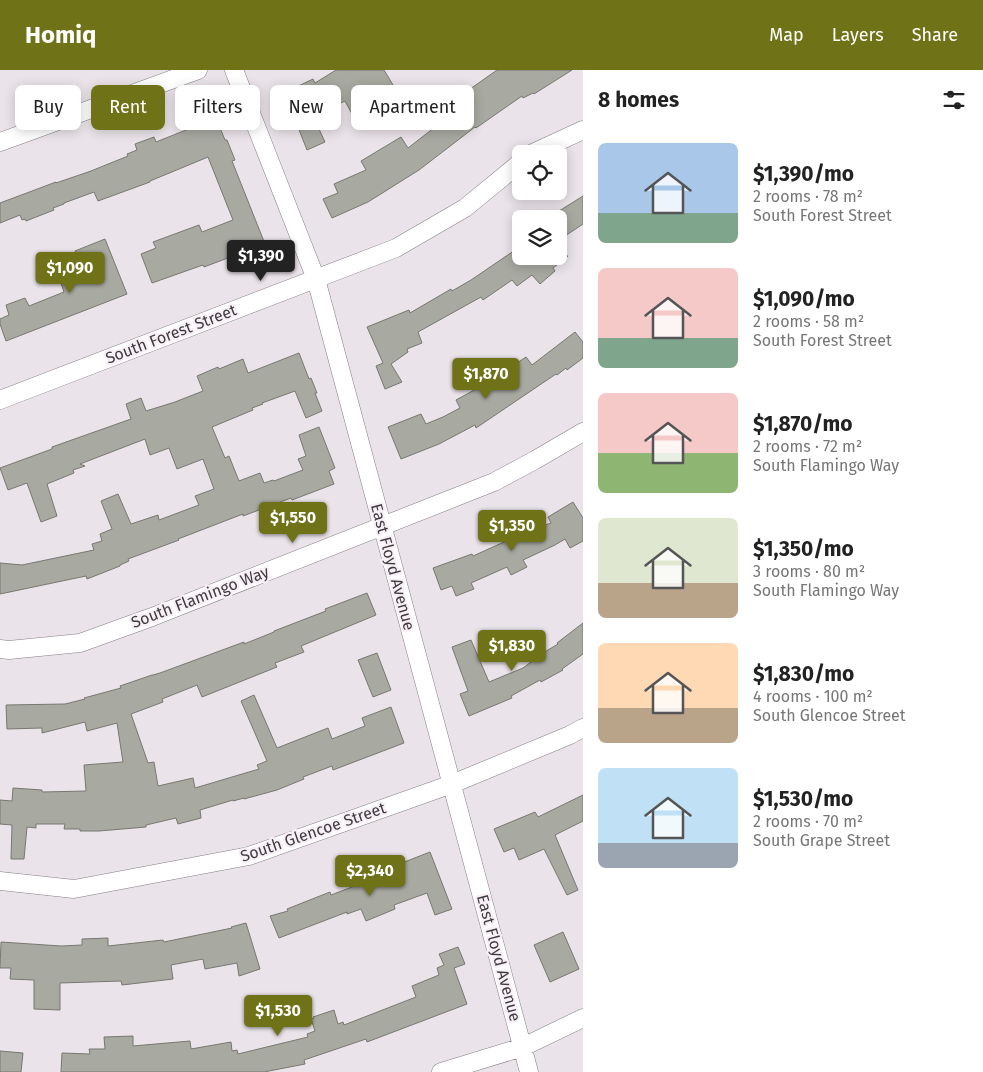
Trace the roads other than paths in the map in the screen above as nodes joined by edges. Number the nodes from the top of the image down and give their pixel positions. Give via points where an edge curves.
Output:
1 (198, 70) edge
2 (234, 70) edge
3 (583, 130) edge
4 (0, 142) edge
5 (550, 145) edge
6 (512, 169) edge
7 (316, 279) junction
8 (0, 400) edge
9 (583, 432) edge
10 (382, 526) junction
11 (0, 649) edge
12 (583, 728) edge
13 (452, 784) junction
14 (0, 881) edge
15 (583, 1018) edge
16 (523, 1047) junction
17 (442, 1072) edge
18 (529, 1072) edge

1 - 4 street
2 - 7 street, East Floyd Avenue
3 - 5 street
6 - 7 street, South Forest Street via 465,208 396,248
7 - 8 street, South Forest Street
7 - 10 street, East Floyd Avenue
9 - 10 street, South Flamingo Way via 494,482
10 - 11 street, South Flamingo Way via 80,643
10 - 13 street, East Floyd Avenue
12 - 13 street, South Glencoe Street
13 - 14 street, South Glencoe Street via 250,856 74,889
13 - 16 street, East Floyd Avenue
15 - 16 street
16 - 17 street
16 - 18 street, East Floyd Avenue

